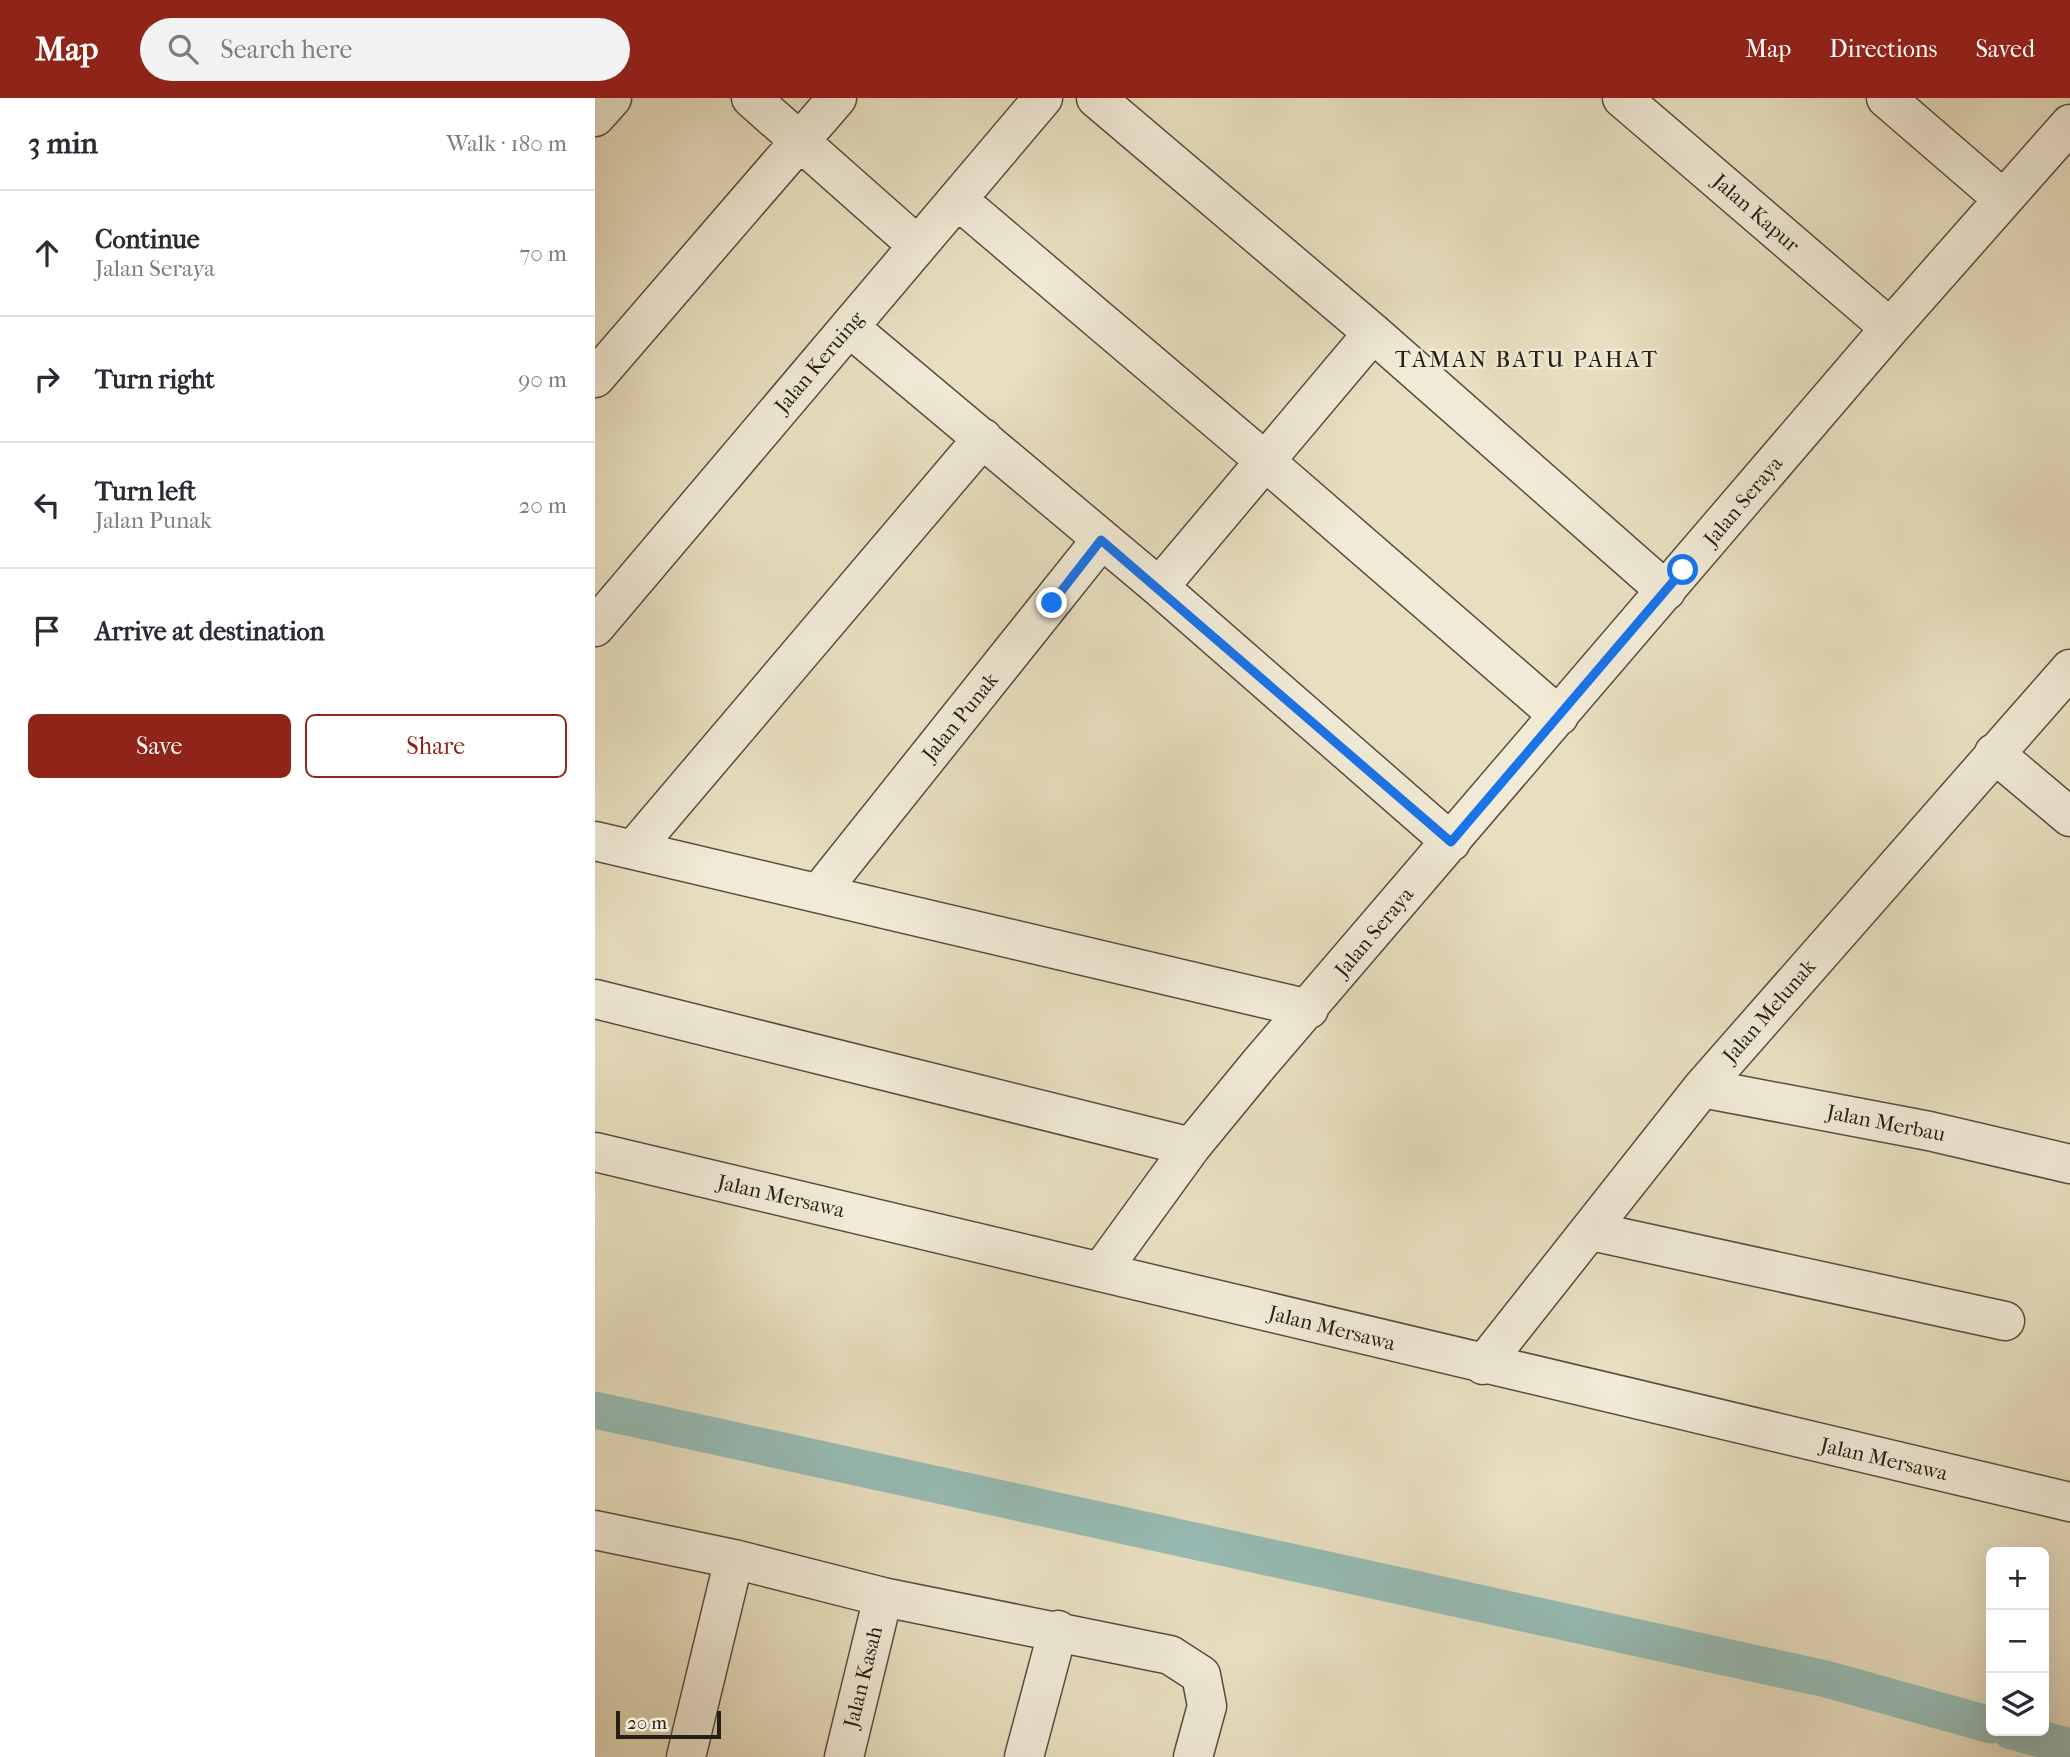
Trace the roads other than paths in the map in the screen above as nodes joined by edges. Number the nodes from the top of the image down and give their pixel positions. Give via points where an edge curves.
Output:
1 (612, 98) edge
2 (751, 98) edge
3 (837, 98) edge
4 (1043, 98) edge
5 (1096, 98) edge
6 (1622, 98) edge
7 (1886, 98) edge
8 (595, 117) edge
9 (2070, 124) edge
10 (801, 140) junction
11 (2003, 199) junction
12 (958, 200) junction
13 (917, 245) junction
14 (849, 327) junction
15 (1890, 328) junction
16 (1373, 332) junction
17 (595, 378) edge
18 (983, 438) junction
19 (1265, 461) junction
20 (1101, 540) junction
21 (1159, 587) junction
22 (1666, 591) junction
23 (595, 627) edge
24 (2070, 669) edge
25 (1559, 716) junction
26 (1994, 753) junction
27 (2070, 817) edge
28 (595, 841) edge
29 (1451, 842) junction
30 (633, 850) junction
31 (819, 893) junction
32 (595, 999) edge
33 (1309, 1009) junction
34 (1702, 1088) junction
35 (1191, 1147) junction
36 (595, 1152) edge
37 (2070, 1164) edge
38 (1591, 1231) junction
39 (1101, 1271) junction
40 (2005, 1321) dead end
41 (1483, 1365) junction
42 (2070, 1502) edge
43 (595, 1530) edge
44 (734, 1559) junction
45 (883, 1597) junction
46 (1058, 1630) junction
47 (686, 1757) edge
48 (844, 1757) edge
49 (1024, 1757) edge
50 (1193, 1757) edge

1 - 8 street
2 - 10 street
3 - 10 street
4 - 12 street, Jalan Keruing
5 - 16 street
6 - 15 street, Jalan Kapur
7 - 11 street
9 - 11 street, Jalan Seraya
10 - 13 street
10 - 17 street
11 - 15 street, Jalan Seraya
12 - 13 street, Jalan Keruing
12 - 19 street
13 - 14 street, Jalan Keruing
14 - 18 street
14 - 23 street, Jalan Keruing
15 - 22 street, Jalan Seraya
16 - 19 street
16 - 22 street
18 - 20 street
18 - 30 street
19 - 21 street
19 - 25 street
20 - 21 street
20 - 31 street, Jalan Punak
21 - 29 street
22 - 25 street, Jalan Seraya
24 - 26 street, Jalan Melunak
25 - 29 street, Jalan Seraya
26 - 27 street
26 - 34 street, Jalan Melunak
28 - 30 street
29 - 33 street, Jalan Seraya
30 - 31 street
31 - 33 street
32 - 35 street
33 - 35 street, Jalan Seraya
34 - 37 street, Jalan Merbau via 1929,1131
34 - 38 street, Jalan Melunak
35 - 39 street, Jalan Seraya
36 - 39 street, Jalan Mersawa
38 - 40 street
38 - 41 street, Jalan Melunak
39 - 41 street, Jalan Mersawa
41 - 42 street, Jalan Mersawa
43 - 44 street
44 - 45 street
44 - 47 street
45 - 46 street
45 - 48 street, Jalan Kasah
46 - 49 street
46 - 50 street via 1170,1655 1201,1675 1207,1706

